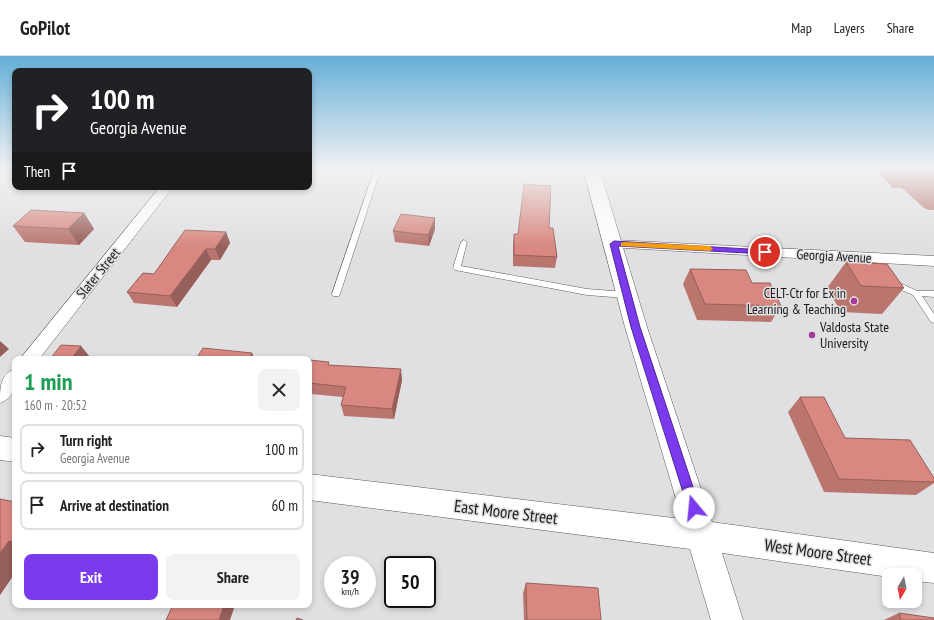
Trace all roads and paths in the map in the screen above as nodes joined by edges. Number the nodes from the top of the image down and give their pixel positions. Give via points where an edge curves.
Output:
1 (161, 194) edge
2 (369, 194) edge
3 (599, 194) edge
4 (464, 242) dead end
5 (614, 244) junction
6 (934, 261) edge
7 (889, 281) edge
8 (916, 293) junction
9 (336, 294) dead end
10 (934, 294) edge
11 (627, 295) junction
12 (934, 320) edge
13 (31, 356) edge
14 (12, 380) edge
15 (0, 395) edge
16 (0, 448) edge
17 (12, 450) edge
18 (312, 487) edge
19 (702, 536) junction
20 (934, 568) edge
21 (727, 620) edge

1 - 13 street, Slater Street
2 - 9 lane
3 - 5 main road
4 - 11 lane via 457,268 587,292
5 - 6 street, Georgia Avenue via 860,262
5 - 11 main road
7 - 8 lane
8 - 10 lane
8 - 12 lane
11 - 19 main road
14 - 15 street
16 - 17 main road
18 - 19 main road, East Moore Street
19 - 20 main road, West Moore Street
19 - 21 main road

